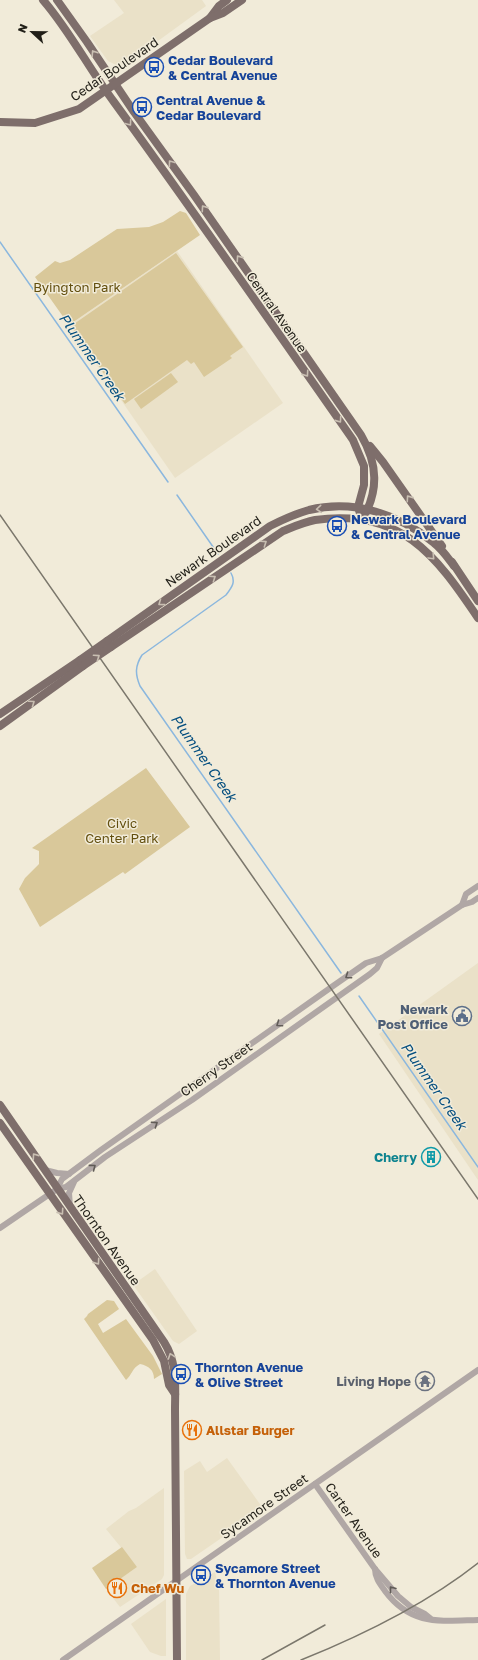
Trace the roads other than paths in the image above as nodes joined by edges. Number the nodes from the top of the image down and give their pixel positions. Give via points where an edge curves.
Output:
1 (43, 0) edge
2 (58, 0) edge
3 (227, 0) edge
4 (242, 0) edge
5 (210, 18) junction
6 (115, 85) junction
7 (106, 91) junction
8 (0, 122) edge
9 (361, 435) junction
10 (358, 507) junction
11 (368, 509) junction
12 (362, 520) junction
13 (454, 566) junction
14 (478, 601) edge
15 (470, 606) junction
16 (478, 618) edge
17 (109, 644) junction
18 (82, 663) junction
19 (0, 714) edge
20 (0, 726) edge
21 (478, 886) edge
22 (478, 898) edge
23 (462, 905) junction
24 (382, 958) junction
25 (0, 1105) edge
26 (0, 1123) edge
27 (118, 1138) junction
28 (123, 1145) junction
29 (45, 1170) junction
30 (69, 1174) junction
31 (75, 1180) junction
32 (56, 1188) junction
33 (48, 1194) junction
34 (70, 1208) junction
35 (0, 1228) edge
36 (478, 1370) edge
37 (175, 1394) junction
38 (315, 1484) junction
39 (376, 1569) junction
40 (177, 1581) junction
41 (430, 1618) junction
42 (478, 1620) edge
43 (62, 1660) edge
44 (177, 1660) edge

1 - 7 main road, Central Avenue
6 -> 2 main road, Central Avenue
3 - 5 main road, Cedar Boulevard via 218,6
4 - 5 main road, Cedar Boulevard via 223,13
5 - 6 main road, Cedar Boulevard
6 - 7 main road, Cedar Boulevard
9 -> 6 main road, Central Avenue
7 - 8 main road, Cedar Boulevard via 78,109 35,123
7 -> 10 main road, Central Avenue via 353,440 364,466 364,485
9 - 11 main road, Central Avenue via 369,449 375,478
13 -> 9 main road via 397,481
10 - 11 main road, Newark Boulevard
10 - 12 main road
10 -> 17 main road, Newark Boulevard via 311,510 270,526
11 - 12 main road, Central Avenue
11 - 13 main road, Newark Boulevard via 417,530 436,544
12 -> 15 main road via 395,529 424,549 444,570
17 -> 12 main road, Newark Boulevard via 283,531 314,520
13 - 14 main road
14 - 15 main road
15 - 16 main road
17 - 18 main road, Newark Boulevard, bridge
18 - 19 main road, Newark Boulevard
20 -> 18 main road, Newark Boulevard
21 - 23 street, Cherry Street via 466,894
22 - 23 street, Cherry Street
23 - 24 street, Cherry Street
24 -> 27 street, Cherry Street via 366,963
28 -> 24 street, Cherry Street via 192,1100 370,974
29 -> 25 main road, Thornton Avenue
26 - 33 main road, Thornton Avenue
27 - 28 street
27 - 30 street, Cherry Street
31 -> 28 street, Cherry Street
29 - 30 street
29 - 32 main road, Thornton Avenue
30 - 32 street, Cherry Street
31 - 32 street, Cherry Street via 66,1187
31 - 34 street via 69,1193
32 - 33 street, Cherry Street
32 - 34 main road, Thornton Avenue
33 - 35 street, Cherry Street
33 -> 37 main road, Thornton Avenue via 153,1340 164,1361 169,1385
37 -> 34 main road, Thornton Avenue via 175,1375 169,1350
36 - 38 street, Sycamore Street
37 - 40 main road, Thornton Avenue
38 - 39 street, Carter Avenue
38 - 40 street, Sycamore Street
41 -> 39 street, Carter Avenue via 398,1596
39 - 41 street, Carter Avenue via 375,1576 386,1592 405,1611 423,1619
40 - 43 street, Sycamore Street
40 - 44 main road, Thornton Avenue
41 - 42 street via 447,1621

